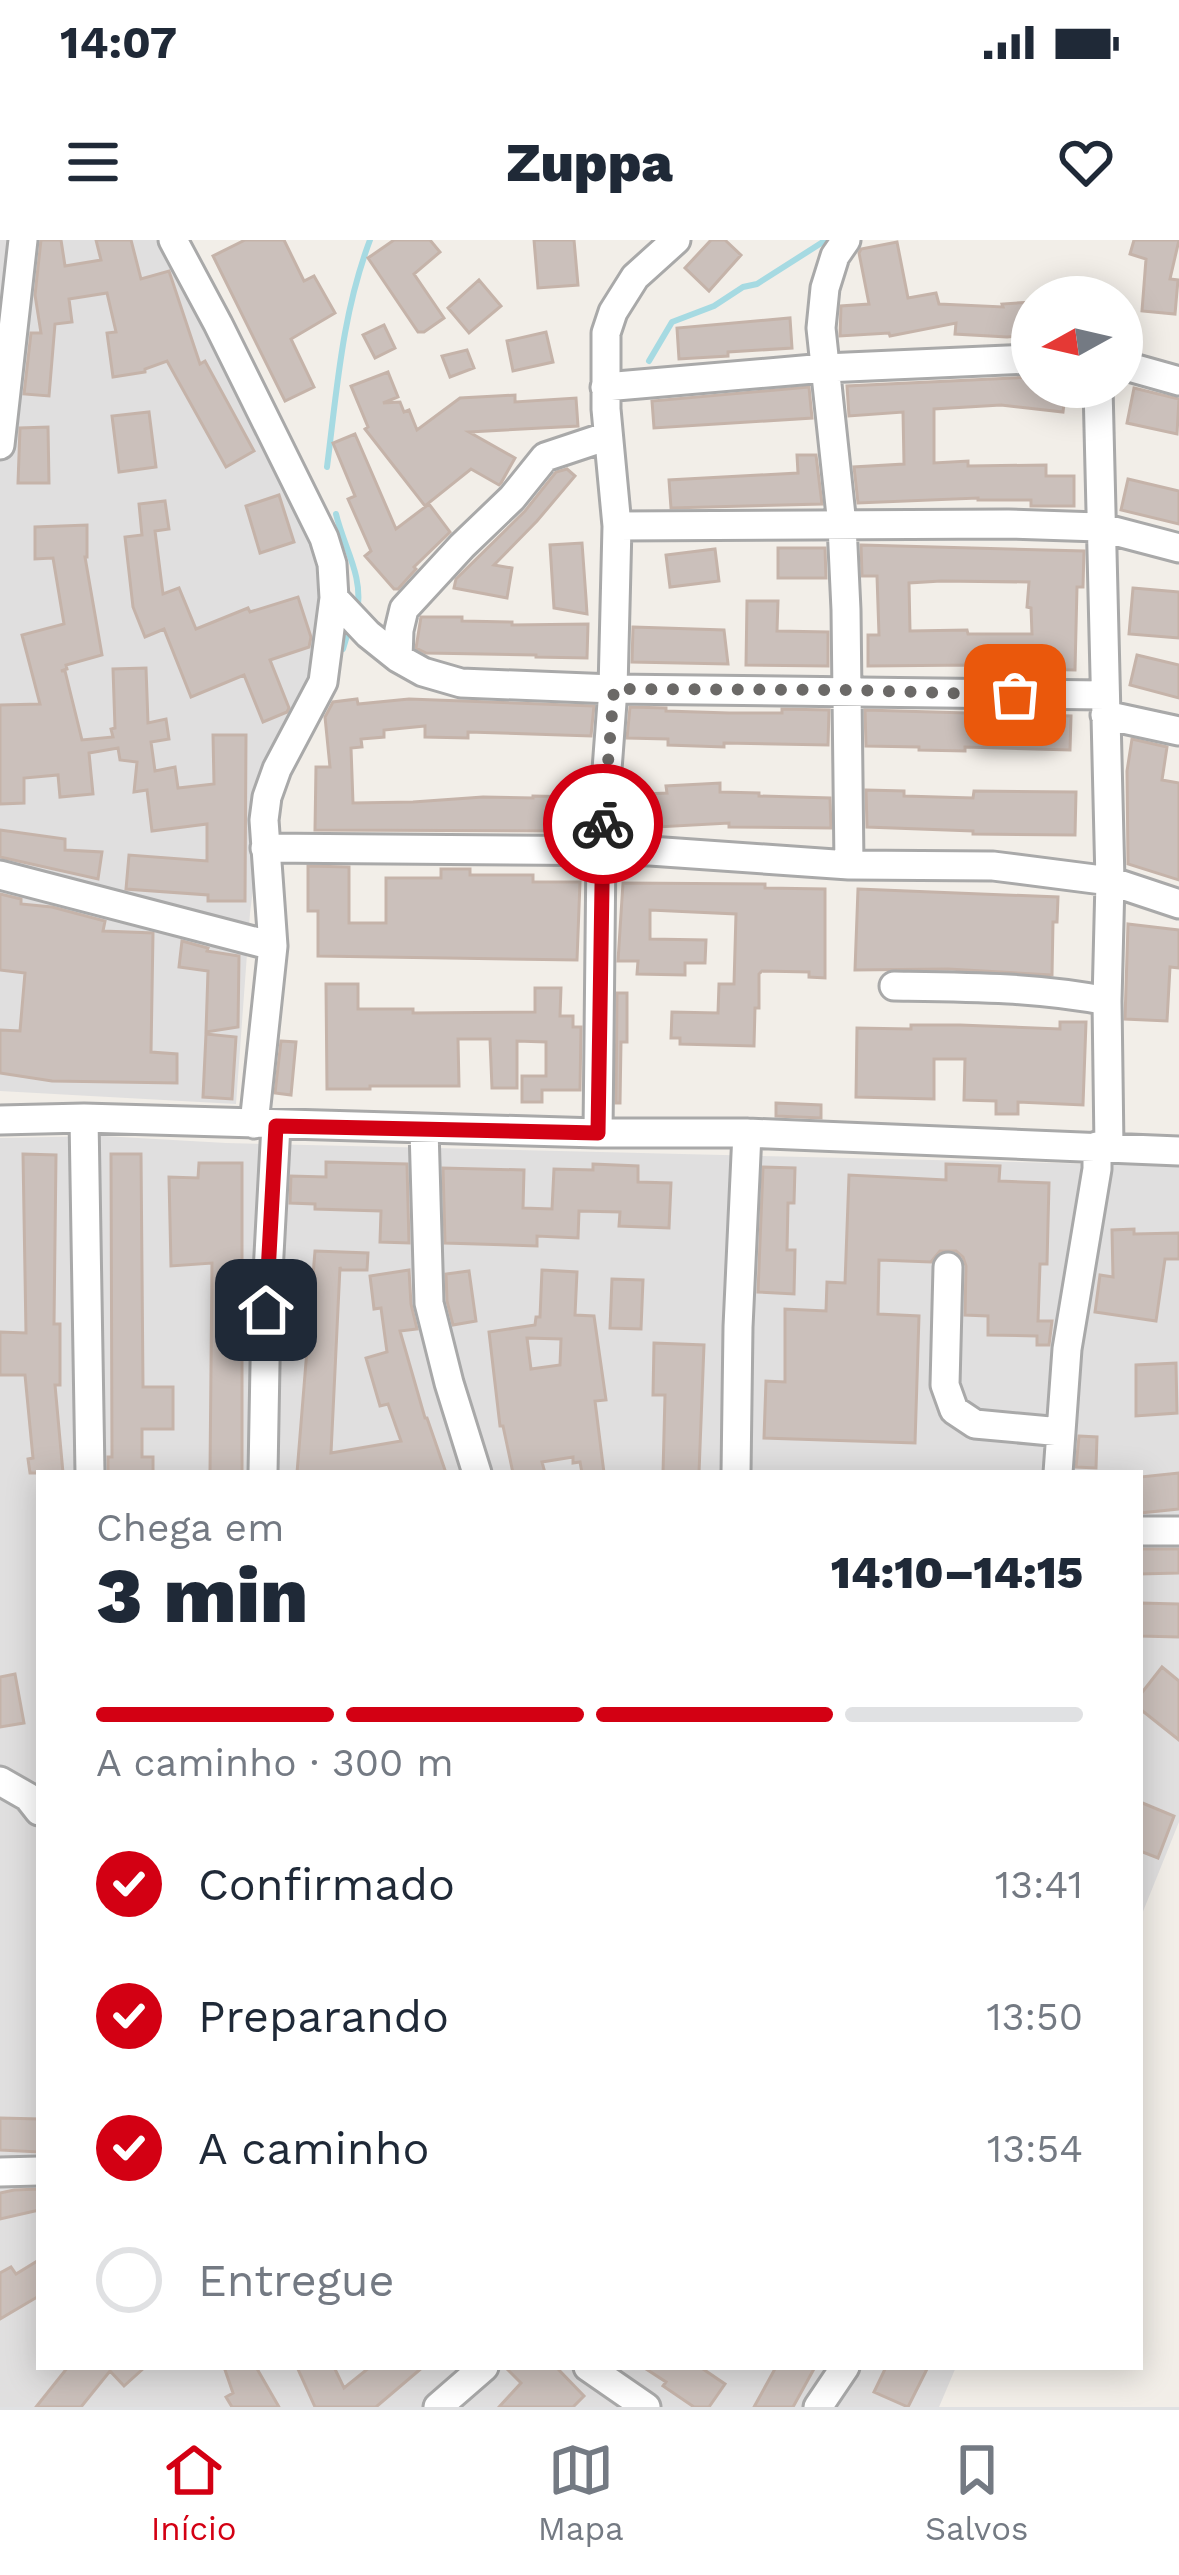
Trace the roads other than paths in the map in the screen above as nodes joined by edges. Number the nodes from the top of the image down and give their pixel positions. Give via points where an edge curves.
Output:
1 (23, 240) edge
2 (173, 240) edge
3 (676, 240) edge
4 (847, 240) edge
5 (1011, 360) edge
6 (825, 368) junction
7 (1143, 371) edge
8 (1179, 381) edge
9 (605, 387) junction
10 (1098, 408) edge
11 (608, 436) junction
12 (0, 445) edge
13 (842, 525) junction
14 (617, 526) junction
15 (1100, 527) junction
16 (1179, 548) edge
17 (334, 598) junction
18 (398, 658) junction
19 (614, 689) junction
20 (849, 690) junction
21 (1105, 705) junction
22 (1179, 731) edge
23 (265, 848) junction
24 (601, 850) junction
25 (849, 865) junction
26 (0, 875) edge
27 (1110, 881) junction
28 (1179, 904) edge
29 (273, 946) junction
30 (894, 986) dead end
31 (1107, 1001) junction
32 (84, 1118) junction
33 (0, 1120) edge
34 (265, 1125) junction
35 (424, 1129) junction
36 (598, 1133) junction
37 (747, 1133) junction
38 (1103, 1147) junction
39 (1179, 1151) edge
40 (947, 1268) dead end
41 (1061, 1432) junction
42 (90, 1470) edge
43 (263, 1470) edge
44 (476, 1470) edge
45 (736, 1470) edge
46 (1058, 1470) edge
47 (1143, 1531) edge
48 (1179, 1531) edge
49 (0, 1780) edge
50 (36, 1807) edge
51 (36, 2171) edge
52 (0, 2172) edge
53 (481, 2370) edge
54 (592, 2370) edge
55 (843, 2370) edge
56 (438, 2407) edge
57 (646, 2407) edge
58 (818, 2407) edge

1 - 12 street
2 - 17 street via 324,538
3 - 9 street via 635,277 613,312
4 - 6 street via 826,288
5 - 6 street
6 - 9 street
6 - 13 street
7 - 8 street
9 - 11 street
10 - 15 street
11 - 14 street
11 - 18 street via 545,457 404,609
13 - 14 street
13 - 15 street
13 - 20 street
14 - 19 street
15 - 16 street
15 - 21 street
17 - 18 street
17 - 23 street via 322,682 267,797
18 - 19 street via 461,683
19 - 20 street
19 - 24 street
20 - 21 street
20 - 25 street
21 - 22 street
21 - 27 street
23 - 24 street
23 - 29 street
24 - 25 street
24 - 36 street
25 - 27 street via 993,866
26 - 29 street
27 - 28 street
27 - 31 street
29 - 34 street
30 - 31 street
31 - 38 street
32 - 33 street
32 - 34 street
32 - 42 street
34 - 35 street
34 - 43 street
35 - 36 street
35 - 44 street via 429,1303
36 - 37 street
37 - 38 street
37 - 45 street
38 - 39 street
38 - 41 street via 1067,1349
40 - 41 street via 945,1385 954,1410 975,1424
41 - 46 street
47 - 48 street
49 - 50 street
51 - 52 street
53 - 56 street
54 - 57 street
55 - 58 street

